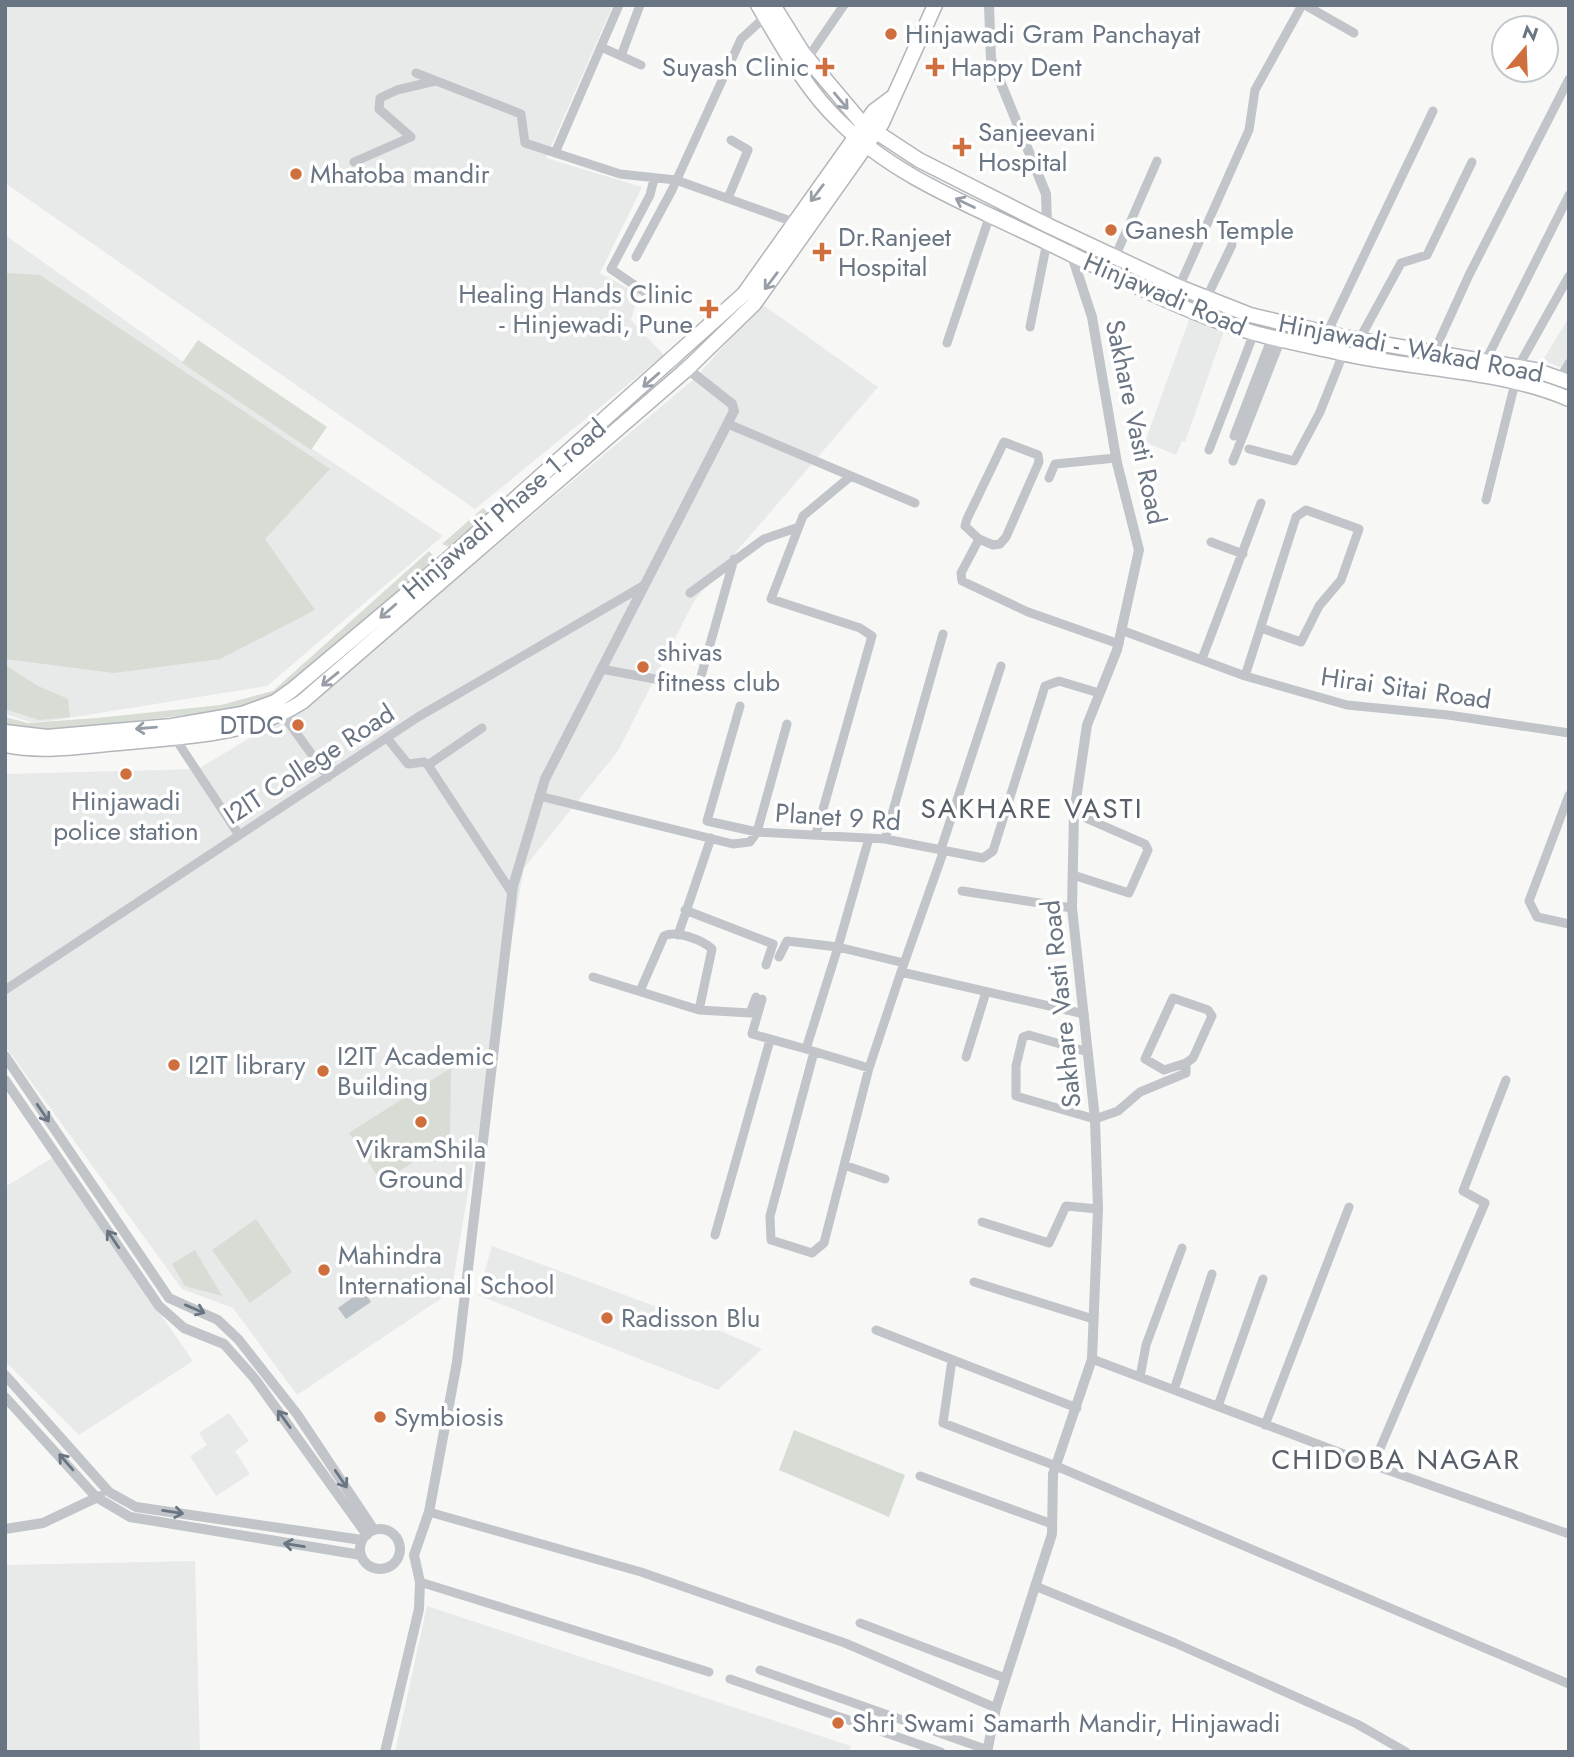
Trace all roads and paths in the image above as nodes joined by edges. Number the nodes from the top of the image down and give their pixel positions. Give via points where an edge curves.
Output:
1 (618, 5) edge
2 (640, 5) edge
3 (844, 5) edge
4 (936, 5) edge
5 (989, 5) edge
6 (1308, 8) edge
7 (766, 9) edge
8 (1354, 33) dead end
9 (601, 47) junction
10 (621, 56) junction
11 (807, 59) junction
12 (641, 65) dead end
13 (416, 73) dead end
14 (1569, 79) edge
15 (437, 81) junction
16 (1433, 111) dead end
17 (870, 129) junction
18 (731, 140) dead end
19 (861, 141) junction
20 (555, 153) junction
21 (1157, 161) dead end
22 (354, 162) dead end
23 (1472, 162) dead end
24 (654, 179) junction
25 (676, 180) junction
26 (1569, 195) edge
27 (728, 198) junction
28 (990, 215) junction
29 (795, 221) junction
30 (1047, 225) junction
31 (809, 230) junction
32 (1079, 239) junction
33 (1048, 242) junction
34 (1232, 245) dead end
35 (1071, 253) junction
36 (636, 257) dead end
37 (1115, 257) junction
38 (1569, 276) edge
39 (1179, 286) junction
40 (646, 293) dead end
41 (1206, 299) junction
42 (1030, 327) dead end
43 (1254, 333) junction
44 (1326, 333) junction
45 (1276, 338) junction
46 (1359, 340) junction
47 (947, 343) dead end
48 (1434, 352) junction
49 (1343, 354) junction
50 (676, 359) junction
51 (1485, 362) junction
52 (1569, 363) edge
53 (1518, 367) junction
54 (687, 369) junction
55 (1564, 380) edge
56 (1515, 383) junction
57 (1569, 399) edge
58 (728, 424) junction
59 (1234, 436) dead end
60 (1249, 449) dead end
61 (1209, 450) dead end
62 (1116, 458) junction
63 (1233, 461) dead end
64 (851, 476) junction
65 (1049, 478) dead end
66 (1486, 500) dead end
67 (915, 503) dead end
68 (1261, 503) dead end
69 (796, 528) junction
70 (979, 539) junction
71 (1211, 542) dead end
72 (1243, 554) junction
73 (734, 559) junction
74 (643, 586) junction
75 (690, 593) dead end
76 (1261, 628) junction
77 (1121, 630) junction
78 (943, 634) dead end
79 (1119, 644) junction
80 (1202, 659) junction
81 (1002, 666) dead end
82 (601, 669) junction
83 (1245, 676) junction
84 (1099, 693) junction
85 (740, 706) dead end
86 (279, 708) junction
87 (787, 724) dead end
88 (482, 728) dead end
89 (5, 732) edge
90 (173, 732) junction
91 (1569, 733) edge
92 (387, 738) junction
93 (5, 745) edge
94 (428, 765) junction
95 (328, 777) junction
96 (1569, 795) edge
97 (539, 796) junction
98 (1074, 813) junction
99 (730, 828) junction
100 (757, 832) junction
101 (816, 834) junction
102 (239, 835) junction
103 (711, 838) junction
104 (869, 838) junction
105 (885, 839) junction
106 (724, 841) junction
107 (943, 850) junction
108 (1073, 875) junction
109 (962, 891) dead end
110 (512, 893) junction
111 (1072, 908) junction
112 (685, 910) junction
113 (1569, 924) edge
114 (678, 935) junction
115 (838, 947) junction
116 (779, 957) dead end
117 (765, 965) dead end
118 (903, 968) junction
119 (593, 977) dead end
120 (5, 990) edge
121 (640, 991) junction
122 (986, 992) junction
123 (699, 1010) junction
124 (1084, 1014) junction
125 (770, 1040) junction
126 (810, 1051) junction
127 (1088, 1052) junction
128 (5, 1056) edge
129 (966, 1057) dead end
130 (1186, 1063) junction
131 (869, 1068) junction
132 (5, 1080) edge
133 (1506, 1080) dead end
134 (1095, 1119) junction
135 (844, 1165) junction
136 (885, 1178) dead end
137 (1349, 1208) dead end
138 (1098, 1209) junction
139 (982, 1222) dead end
140 (715, 1234) dead end
141 (1181, 1248) dead end
142 (1212, 1273) dead end
143 (1263, 1279) dead end
144 (974, 1282) dead end
145 (1093, 1319) junction
146 (876, 1330) dead end
147 (1092, 1359) junction
148 (952, 1360) junction
149 (5, 1375) edge
150 (1140, 1377) junction
151 (1174, 1390) junction
152 (5, 1396) edge
153 (1218, 1406) junction
154 (1077, 1408) junction
155 (1265, 1425) junction
156 (1373, 1465) junction
157 (1056, 1466) junction
158 (919, 1476) dead end
159 (109, 1492) junction
160 (96, 1497) junction
161 (429, 1512) junction
162 (1052, 1524) junction
163 (5, 1529) edge
164 (1569, 1534) edge
165 (368, 1535) junction
166 (400, 1552) junction
167 (362, 1555) junction
168 (414, 1555) junction
169 (420, 1582) junction
170 (1035, 1586) junction
171 (860, 1623) dead end
172 (760, 1670) dead end
173 (709, 1672) dead end
174 (1005, 1678) junction
175 (730, 1679) dead end
176 (1569, 1684) edge
177 (996, 1708) junction
178 (988, 1751) edge
179 (385, 1752) edge
180 (941, 1752) edge
181 (1406, 1752) edge

1 - 9 street
2 - 10 street
3 - 11 street
4 - 17 main road, Hinjawadi Phase 1 road via 895,95
5 - 30 street via 991,60 1046,194
6 - 8 street
6 - 39 street via 1255,90 1249,130
7 - 11 main road, Hinjawadi - Wakad Road
7 - 19 main road, Hinjawadi Road via 808,83
7 - 25 street via 741,39
9 - 10 street
9 - 20 street
10 - 12 street
11 -> 17 main road, Hinjawadi - Wakad Road
13 - 15 street
14 - 48 street
15 - 20 street via 521,114 524,143
15 - 22 street via 380,98 379,109 411,137
16 - 44 street
17 - 19 main road, Hinjawadi Phase 1 road
17 - 30 main road, Hinjawadi - Wakad Road via 964,185
18 - 27 street via 748,150
28 -> 19 main road, Hinjawadi Road via 909,174
19 -> 29 main road, Hinjawadi Phase 1 road
19 - 31 main road, Hinjawadi Phase 1 road
20 - 24 street via 620,174
21 - 37 street
23 - 46 street via 1427,255 1401,262
24 - 25 street
24 - 40 street via 611,269
25 - 27 street
25 - 36 street
26 - 51 street
27 - 29 street
28 - 33 main road, Hinjawadi Road
28 - 47 street
29 - 31 street
29 - 50 main road, Hinjawadi Phase 1 road via 744,294
30 - 32 main road, Hinjawadi - Wakad Road
31 -> 54 main road, Hinjawadi Phase 1 road via 754,304
32 - 35 street
32 - 37 main road, Hinjawadi - Wakad Road
33 - 35 main road, Hinjawadi Road
33 - 42 street
34 - 41 street
35 - 43 main road, Hinjawadi Road via 1195,312
35 - 62 street, Sakhare Vasti Road via 1092,317
37 - 39 main road, Hinjawadi - Wakad Road
38 - 53 street
39 - 41 main road, Hinjawadi - Wakad Road
41 - 44 main road, Hinjawadi - Wakad Road
43 - 45 main road, Hinjawadi Road
43 - 61 street
44 - 46 main road, Hinjawadi - Wakad Road
45 - 49 main road, Hinjawadi Road
45 - 59 street
45 - 63 street
46 - 48 main road, Hinjawadi - Wakad Road
48 - 51 main road, Hinjawadi - Wakad Road
49 - 56 main road, Hinjawadi Road
49 - 60 street via 1294,461
50 - 54 street
50 -> 86 main road, Hinjawadi Phase 1 road
51 - 53 main road, Hinjawadi - Wakad Road
52 - 55 street
53 - 55 main road, Hinjawadi - Wakad Road
54 - 58 street via 732,404
54 -> 86 main road, Hinjawadi Phase 1 road via 367,648
56 - 57 main road, Hinjawadi Road
56 - 66 street
58 - 64 street
58 - 74 street
62 - 65 street via 1055,464
62 - 77 street, Sakhare Vasti Road via 1139,550
64 - 67 street
64 - 69 street via 803,516
68 - 72 street
69 - 73 street via 764,539
69 - 101 street via 772,600 872,636
70 - 70 street via 965,526 1004,442 1038,455 1006,537 993,545
70 - 79 street via 961,573 962,581 1028,612
71 - 72 street
72 - 80 street
73 - 75 street
73 - 82 street via 698,687
74 - 82 street
74 - 92 street, I2IT College Road
76 - 76 street via 1296,517 1306,510 1359,529 1341,580 1319,606 1301,642
76 - 83 street
77 - 79 street, Sakhare Vasti Road
77 - 80 street, Hirai Sitai Road
78 - 105 street
79 - 84 street, Sakhare Vasti Road
80 - 83 street, Hirai Sitai Road
81 - 107 street
82 - 97 street
83 - 91 street, Hirai Sitai Road via 1347,705
84 - 98 street, Sakhare Vasti Road via 1087,725
84 - 107 street, Planet 9 Rd via 1059,681 1045,686 992,854 983,858
85 - 99 street via 707,821
86 - 90 main road, Hinjawadi Phase 1 road
86 - 95 street
87 - 100 street
88 - 94 street
90 -> 89 main road, Hinjawadi Phase 1 road via 47,737
90 - 93 main road, Hinjawadi Phase 1 road via 48,750
90 - 102 street
92 - 94 street via 408,764
92 - 95 street, I2IT College Road
94 - 110 street
95 - 102 street, I2IT College Road
96 - 113 street via 1529,901 1537,917
97 - 103 street, Planet 9 Rd
97 - 110 street
98 - 108 street, Sakhare Vasti Road
98 - 108 street via 1145,844 1148,850 1129,893
99 - 100 street
99 - 106 street
100 - 101 street, Planet 9 Rd
100 - 106 street, Planet 9 Rd via 753,841 744,844
101 - 104 street, Planet 9 Rd
102 - 120 street, I2IT College Road
103 - 106 street, Planet 9 Rd
103 - 112 street
104 - 105 street, Planet 9 Rd
104 - 115 street
105 - 107 street, Planet 9 Rd
107 - 118 street
108 - 111 street, Sakhare Vasti Road
109 - 111 street
110 - 161 street via 457,1362
111 - 124 street, Sakhare Vasti Road
112 - 114 street
112 - 117 street via 773,944
114 - 121 street via 663,936
114 - 123 street via 712,949
115 - 116 street via 787,941
115 - 118 street
115 - 126 street
118 - 122 street
118 - 131 street
119 - 121 street
121 - 123 street
122 - 124 street
122 - 129 street
123 - 125 street via 750,1013 759,998 752,1034
124 - 127 street, Sakhare Vasti Road
125 - 126 street
125 - 140 street
126 - 131 street
126 - 135 street via 770,1216 771,1240 812,1253 824,1243
127 - 134 street, Sakhare Vasti Road
127 - 134 street via 1023,1037 1014,1091 1020,1098
128 -> 165 street via 169,1298 218,1320 250,1352 297,1414
130 - 130 street via 1193,1058 1212,1016 1208,1010 1173,998 1145,1059 1164,1070
130 - 134 street via 1186,1073
131 - 135 street
165 -> 132 street via 255,1379 224,1344 184,1328 159,1306
133 - 156 street via 1463,1191 1485,1203
134 - 138 street, Sakhare Vasti Road
135 - 136 street
137 - 155 street
138 - 139 street via 1066,1206 1049,1243
138 - 145 street, Sakhare Vasti Road
141 - 150 street via 1146,1345
142 - 151 street
143 - 153 street
144 - 145 street
145 - 147 street, Sakhare Vasti Road
146 - 148 street
147 - 150 street
147 - 154 street, Sakhare Vasti Road
148 - 154 street
148 - 157 street via 943,1423
149 - 159 street
150 - 151 street
151 - 153 street
160 -> 152 street
153 - 155 street
154 - 157 street, Sakhare Vasti Road
155 - 156 street
156 - 164 street
157 - 162 street, Sakhare Vasti Road
157 - 176 street
158 - 162 street
159 - 160 street
159 -> 165 street via 136,1507
160 - 163 street via 43,1523
167 -> 160 street via 130,1517
161 - 168 street
161 - 177 street via 641,1572 845,1643
162 - 170 street, Sakhare Vasti Road
165 - 166 street via 393,1534
165 - 167 street
166 - 167 street via 394,1563 382,1569 369,1566
166 - 168 street
168 - 169 street
169 - 173 street
169 - 179 street via 418,1614
170 - 174 street, Sakhare Vasti Road
170 - 181 street via 1357,1724
171 - 174 street
172 - 178 street
174 - 177 street, Sakhare Vasti Road
175 - 180 street
177 - 178 street, Sakhare Vasti Road

